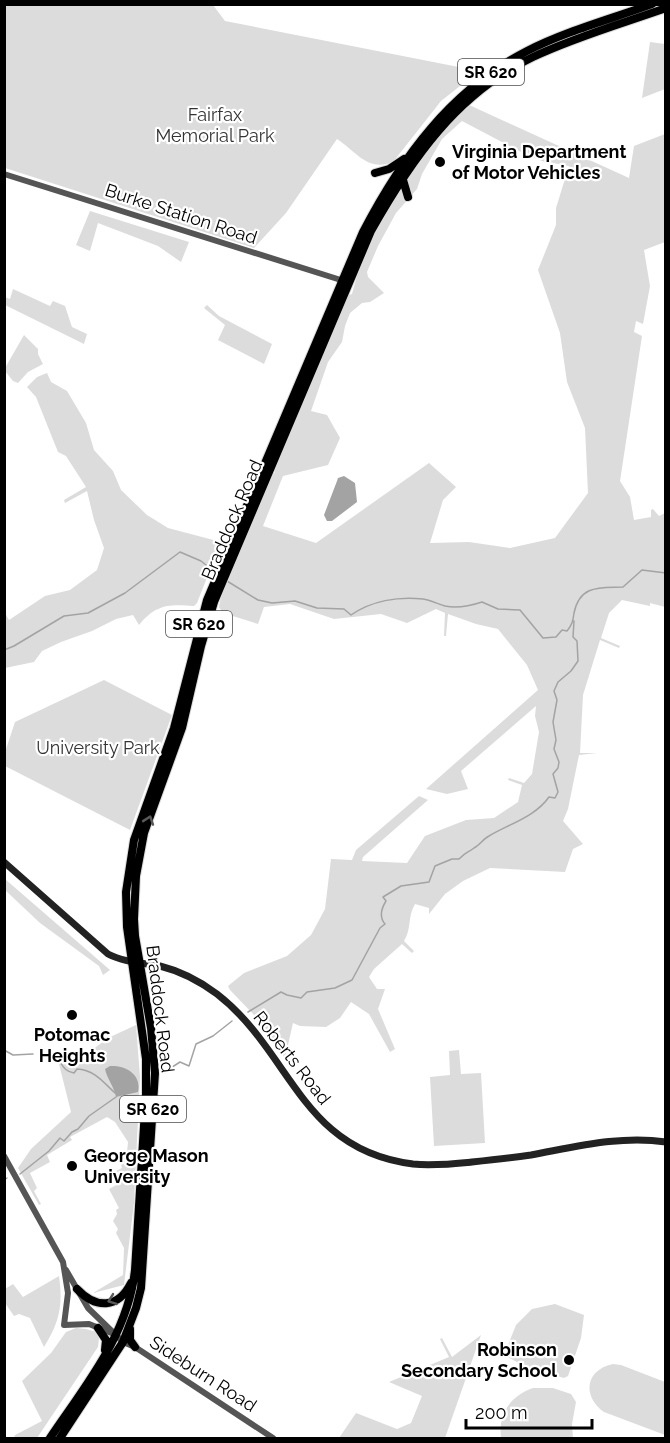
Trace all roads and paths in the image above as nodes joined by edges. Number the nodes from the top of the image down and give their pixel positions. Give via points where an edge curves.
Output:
1 (652, 4) edge
2 (666, 8) edge
3 (423, 138) junction
4 (375, 173) dead end
5 (4, 174) edge
6 (403, 180) junction
7 (408, 197) dead end
8 (345, 282) junction
9 (4, 862) edge
10 (131, 961) junction
11 (140, 963) junction
12 (666, 1142) edge
13 (6, 1158) edge
14 (66, 1270) junction
15 (135, 1270) junction
16 (77, 1289) junction
17 (130, 1327) junction
18 (98, 1328) junction
19 (120, 1339) junction
20 (135, 1347) junction
21 (101, 1362) junction
22 (50, 1438) edge
23 (60, 1438) edge
24 (273, 1438) edge

1 - 3 main road, Braddock Road / SR 620 via 512,59 463,93
2 - 6 main road, Braddock Road / SR 620 via 543,53 491,81 449,117
3 - 4 main road via 399,164
3 - 8 main road, Braddock Road / SR 620 via 370,218
5 - 8 street, Burke Station Road
6 - 7 main road
6 - 8 main road, Braddock Road / SR 620
8 - 10 main road, Braddock Road / SR 620 via 203,612 174,728 134,840 126,892
11 -> 8 main road, Braddock Road / SR 620 via 134,903 139,853 185,720 210,615
9 - 10 main road, Roberts Road via 101,949
10 - 11 main road, Roberts Road
10 - 15 main road, Braddock Road / SR 620 via 146,1059
11 - 12 main road, Roberts Road via 174,971 216,993 249,1025 311,1110 341,1136 374,1154 412,1164 439,1165 620,1140
11 - 17 main road, Braddock Road / SR 620 via 151,1028 154,1092 141,1288
13 - 14 street
14 - 16 street
14 - 18 street, Sideburn Road via 64,1324
15 -> 16 main road via 126,1293 112,1303 96,1302
15 - 19 main road, Braddock Road / SR 620
16 - 19 street via 88,1308
17 - 19 main road, Braddock Road / SR 620
17 - 20 main road via 130,1340
18 - 19 street, Sideburn Road
18 - 21 main road via 107,1344
19 - 20 street, Sideburn Road
19 - 21 main road, Braddock Road / SR 620
19 - 23 main road, Braddock Road / SR 620
20 - 24 street, Sideburn Road
21 - 22 main road, Braddock Road / SR 620

